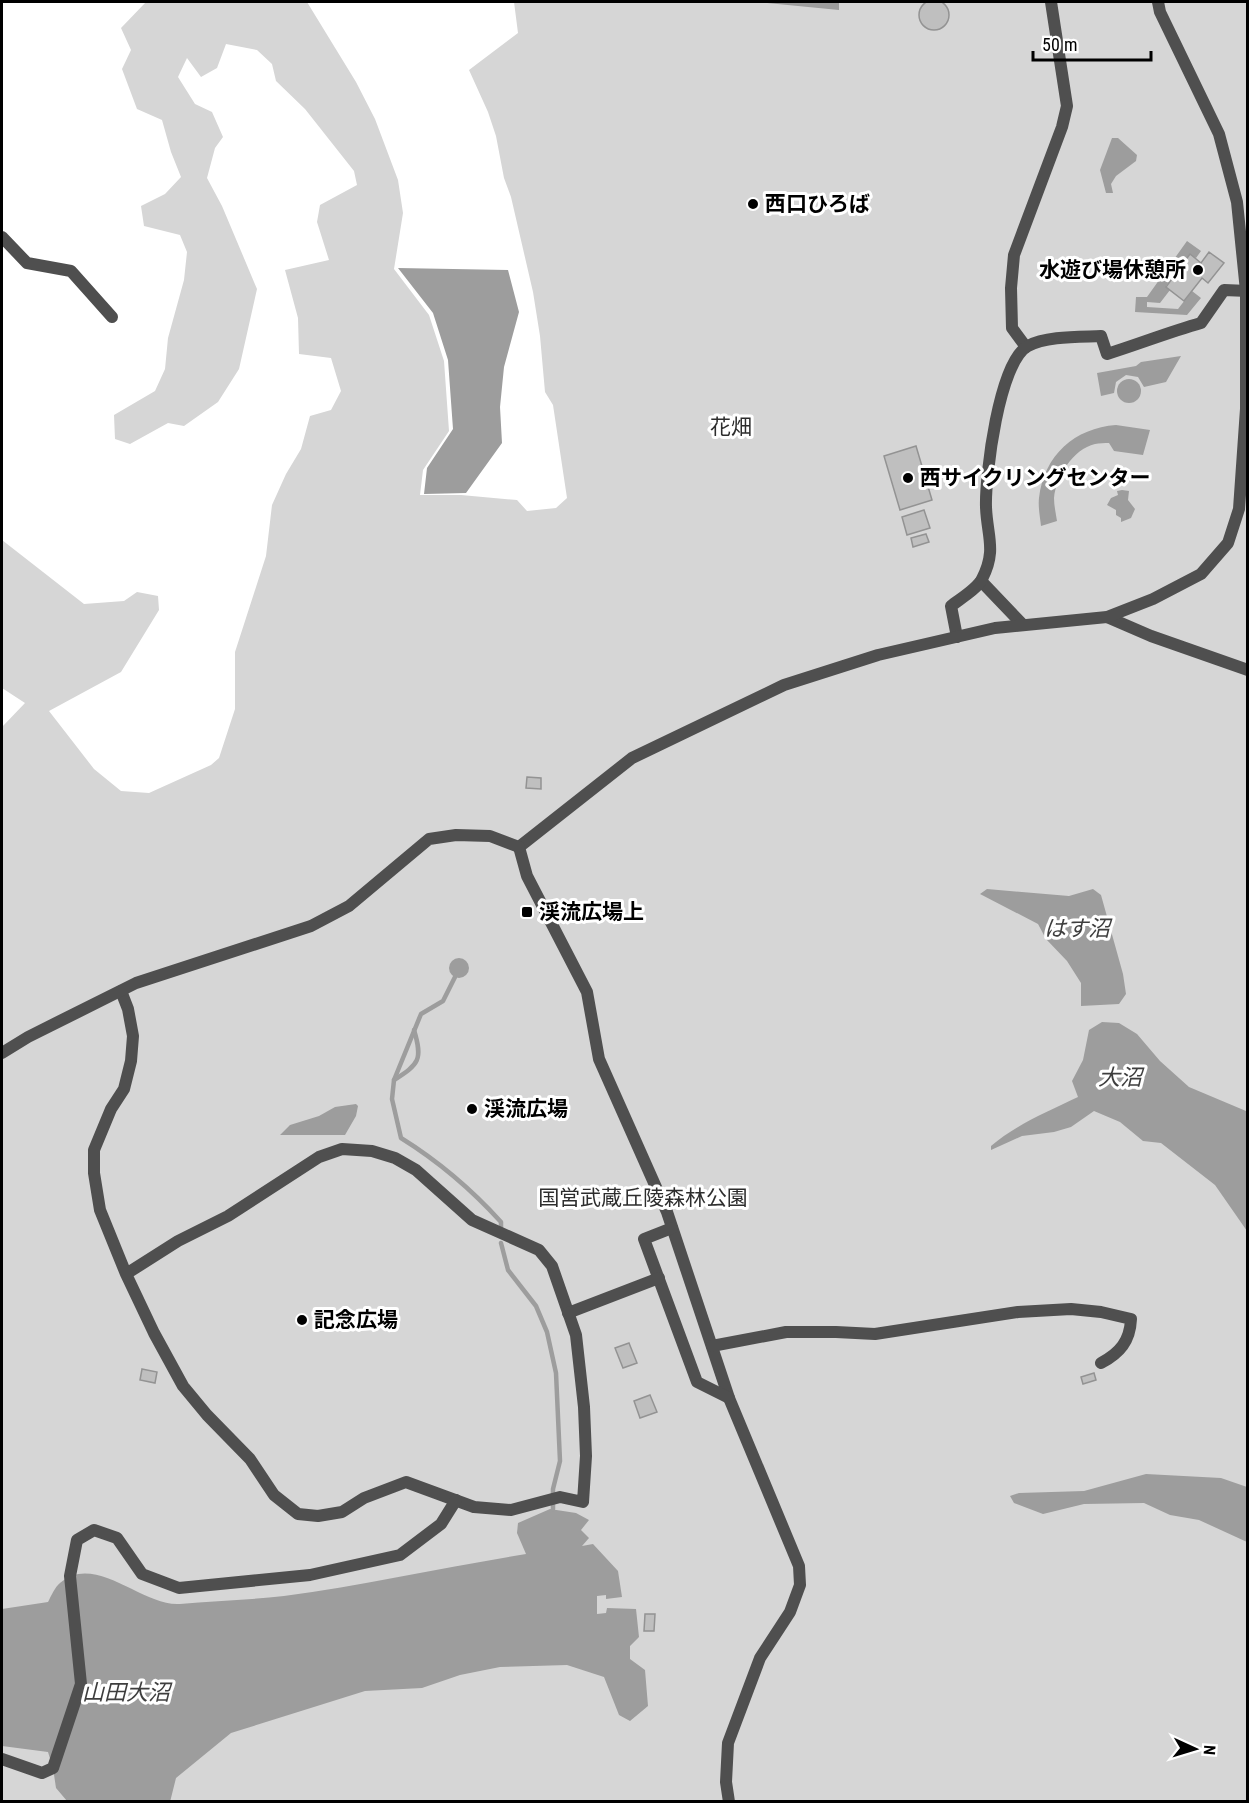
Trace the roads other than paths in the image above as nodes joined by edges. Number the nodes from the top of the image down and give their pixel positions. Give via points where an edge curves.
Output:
1 (1051, 2) edge
2 (1158, 2) edge
3 (2, 237) edge
4 (1247, 291) edge
5 (112, 316) dead end
6 (1026, 346) junction
7 (981, 581) junction
8 (1107, 617) junction
9 (1023, 626) junction
10 (957, 637) junction
11 (1248, 670) edge
12 (519, 847) junction
13 (121, 991) junction
14 (2, 1053) edge
15 (672, 1228) junction
16 (126, 1274) junction
17 (659, 1278) junction
18 (568, 1313) junction
19 (712, 1346) junction
20 (1101, 1363) dead end
21 (729, 1398) junction
22 (456, 1500) junction
23 (2, 1759) edge
24 (729, 1802) edge

1 - 6 street via 1067,106 1014,255 1012,328
2 - 4 street via 1219,134 1237,202
3 - 5 street via 27,263 71,272
4 - 6 street via 1224,290 1201,323 1107,354 1101,336 1040,341
4 - 8 street via 1240,498 1228,543 1200,574
6 - 7 street via 1009,373 991,441 986,508 992,543
7 - 9 street
7 - 10 street via 951,606
8 - 9 street
8 - 11 street
9 - 10 street
10 - 12 street via 878,655 774,690 632,758
12 - 13 street via 490,837 456,835 429,839 349,906 311,926
12 - 15 street via 527,876 587,992 599,1059
13 - 14 street
13 - 16 street via 133,1036 131,1061 124,1089 94,1150 94,1173 100,1210
15 - 17 street via 644,1239
15 - 19 street
16 - 18 street via 228,1216 319,1157 342,1149 372,1151 416,1170 472,1220 539,1250 552,1266
16 - 22 street via 183,1386 250,1460 274,1495 298,1514 342,1512 364,1498 406,1482
17 - 18 street
17 - 21 street via 697,1382
18 - 22 street via 576,1335 584,1407 583,1502 560,1497 511,1510 474,1507
19 - 20 street via 786,1332 875,1335 1018,1311 1071,1309 1131,1319 1131,1333 1116,1355
19 - 21 street
21 - 24 street via 799,1566 800,1585 790,1612 760,1658 728,1743
22 - 23 street via 441,1524 400,1555 310,1575 179,1588 142,1574 117,1538 94,1530 77,1540 70,1576 81,1684 53,1768 42,1773

